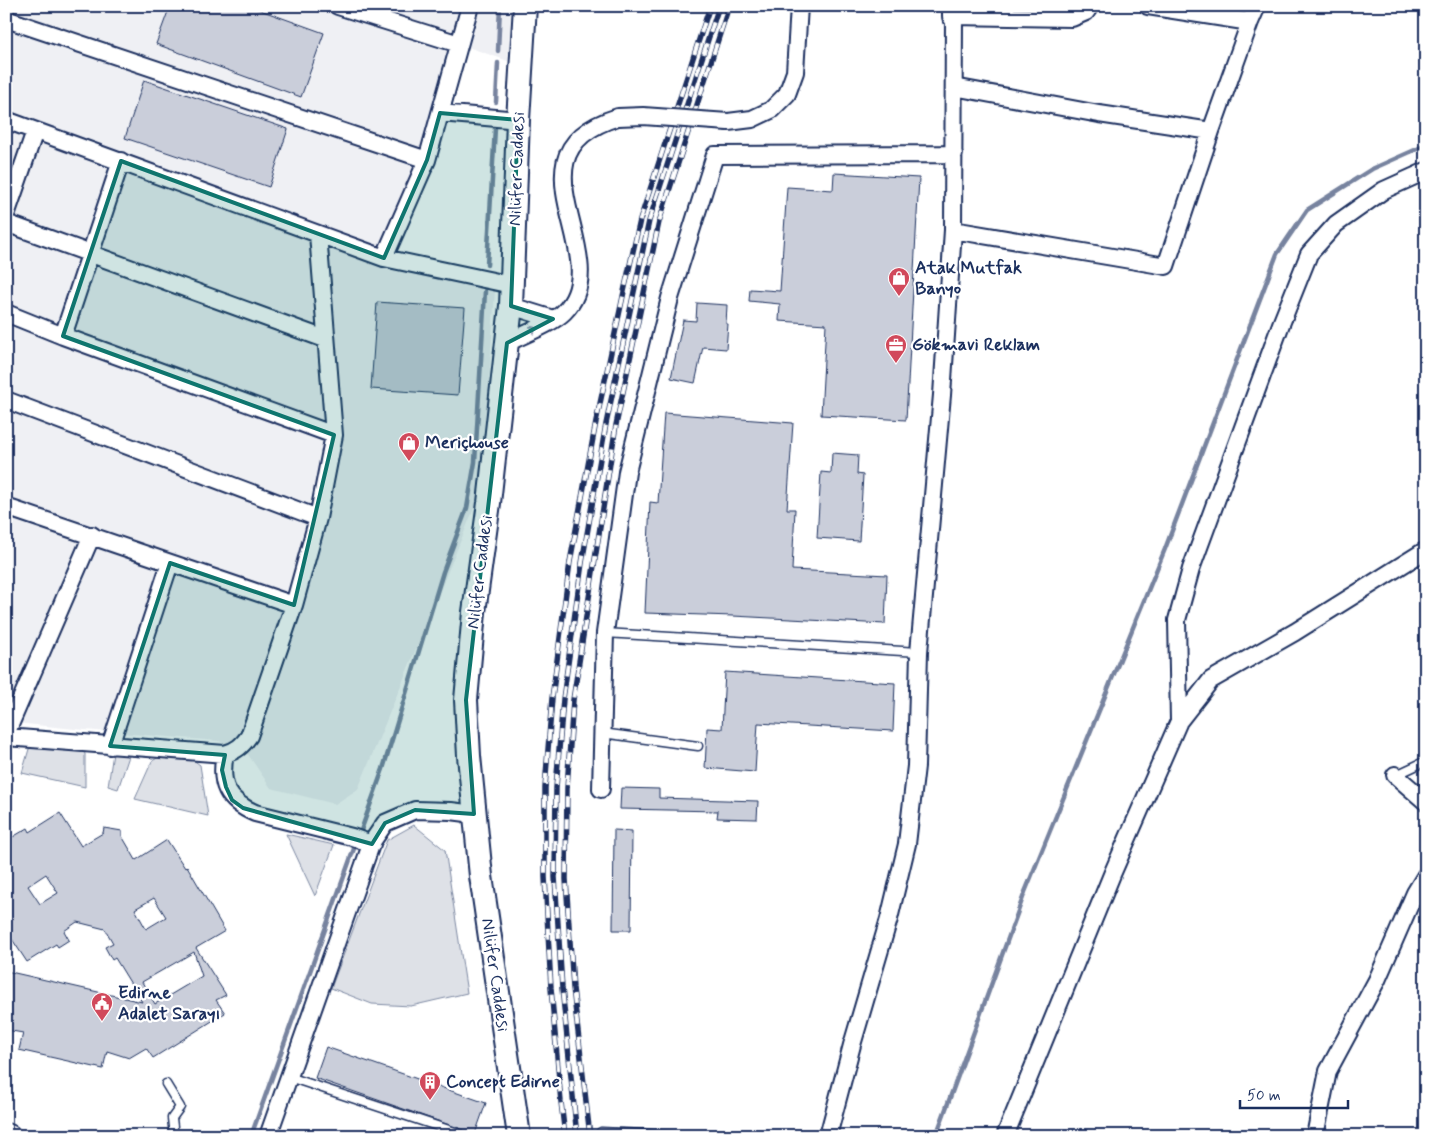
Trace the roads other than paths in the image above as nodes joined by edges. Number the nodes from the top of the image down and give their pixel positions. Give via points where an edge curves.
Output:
1 (338, 6) edge
2 (470, 6) edge
3 (525, 6) edge
4 (799, 6) edge
5 (1090, 6) edge
6 (1148, 6) edge
7 (1257, 6) edge
8 (954, 11) edge
9 (6, 19) edge
10 (1250, 22) junction
11 (459, 44) junction
12 (954, 86) junction
13 (440, 113) junction
14 (6, 120) edge
15 (518, 120) junction
16 (35, 131) junction
17 (1211, 131) junction
18 (954, 154) junction
19 (427, 160) junction
20 (121, 162) junction
21 (1426, 171) edge
22 (6, 215) edge
23 (6, 223) edge
24 (953, 230) junction
25 (318, 234) junction
26 (90, 254) junction
27 (384, 258) junction
28 (511, 296) junction
29 (6, 313) edge
30 (553, 319) junction
31 (63, 336) junction
32 (325, 339) junction
33 (507, 343) junction
34 (6, 400) edge
35 (334, 435) junction
36 (6, 507) edge
37 (318, 518) junction
38 (92, 535) junction
39 (1426, 550) edge
40 (170, 563) junction
41 (294, 606) junction
42 (605, 633) junction
43 (919, 652) junction
44 (1179, 721) junction
45 (602, 733) junction
46 (6, 735) edge
47 (110, 746) junction
48 (698, 746) dead end
49 (225, 754) junction
50 (1426, 761) edge
51 (1395, 775) joint
52 (601, 789) dead end
53 (1426, 802) edge
54 (474, 814) junction
55 (372, 844) junction
56 (1426, 876) edge
57 (288, 1077) junction
58 (166, 1084) dead end
59 (458, 1133) dead end
60 (174, 1136) edge
61 (268, 1136) edge
62 (519, 1136) edge
63 (602, 1136) edge
64 (686, 1136) edge
65 (828, 1136) edge
66 (1005, 1136) edge
67 (1315, 1136) edge

1 - 11 street
2 - 11 street
3 - 15 main road, Nilüfer Caddesi
4 - 30 street, bridge via 795,72 787,94 771,110 752,119 728,122 618,117 586,131 575,142 567,158 564,176 565,198 578,254 577,288 563,313
5 - 8 street via 1086,12 1072,18
6 - 10 street
7 - 10 street
8 - 12 street
9 - 19 street
10 - 17 street
11 - 13 street
12 - 17 street via 1099,114
12 - 18 street
13 - 15 street
13 - 19 street
14 - 16 street
15 - 28 main road, Nilüfer Caddesi
16 - 20 street
16 - 22 street
17 - 24 street via 1166,266
18 - 24 street
18 - 42 street via 715,155 670,298 627,472
19 - 27 street
20 - 25 street
20 - 26 street
21 - 44 street via 1384,190 1336,224 1309,254 1189,578 1177,620
23 - 26 street
24 - 43 street
25 - 27 street
25 - 32 street
26 - 31 street
26 - 32 street
27 - 28 street
28 - 30 street
28 - 33 main road, Nilüfer Caddesi
29 - 31 street
33 -> 30 street
31 - 35 street
32 - 35 street
33 - 54 main road, Nilüfer Caddesi via 466,700
34 - 37 street
35 - 37 street
36 - 38 street
37 - 41 street
38 - 40 street
38 - 46 street
39 - 44 street via 1211,680
40 - 41 street
40 - 47 street
41 - 49 street via 249,736 243,745
42 - 43 lane
42 - 45 street
43 - 65 street via 916,766 907,844
44 - 66 street
45 - 48 lane
45 - 52 street
46 - 47 street
47 - 49 street
49 - 55 street via 222,770 226,787 232,800 243,808
50 - 51 lane
51 - 53 street
54 - 55 street via 415,810 385,824
54 - 62 main road, Nilüfer Caddesi
55 - 57 street
56 - 67 street via 1415,893 1377,980 1328,1071
57 - 59 lane
57 - 61 street
58 - 60 lane via 180,1107 172,1118
63 - 64 lane via 602,1132

